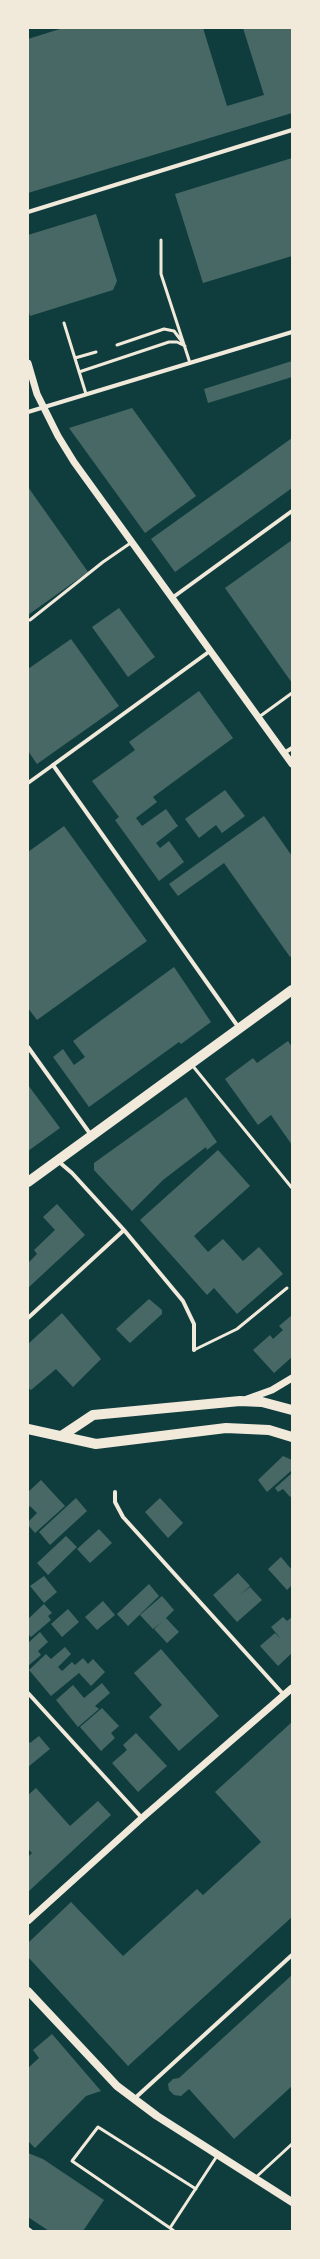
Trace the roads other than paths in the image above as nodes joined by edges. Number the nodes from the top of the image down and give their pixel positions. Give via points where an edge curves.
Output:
1 (292, 130) edge
2 (28, 212) edge
3 (161, 240) dead end
4 (64, 324) dead end
5 (292, 332) edge
6 (117, 345) dead end
7 (185, 346) junction
8 (96, 352) dead end
9 (75, 358) junction
10 (28, 363) edge
11 (190, 363) junction
12 (79, 372) junction
13 (86, 394) junction
14 (43, 407) junction
15 (28, 412) edge
16 (292, 511) edge
17 (132, 542) junction
18 (172, 598) junction
19 (30, 620) dead end
20 (210, 651) junction
21 (292, 693) edge
22 (259, 717) junction
23 (292, 748) edge
24 (284, 753) junction
25 (292, 764) edge
26 (53, 765) junction
27 (28, 783) edge
28 (292, 990) edge
29 (240, 1028) junction
30 (28, 1047) edge
31 (190, 1064) junction
32 (91, 1135) junction
33 (57, 1160) junction
34 (28, 1182) edge
35 (292, 1188) edge
36 (124, 1230) junction
37 (287, 1288) dead end
38 (28, 1318) edge
39 (194, 1350) joint
40 (292, 1378) edge
41 (240, 1401) junction
42 (292, 1410) edge
43 (28, 1429) edge
44 (63, 1435) junction
45 (292, 1437) edge
46 (115, 1492) dead end
47 (292, 1688) edge
48 (28, 1693) edge
49 (284, 1695) junction
50 (142, 1818) junction
51 (28, 1921) edge
52 (292, 1955) edge
53 (28, 1991) edge
54 (134, 2100) junction
55 (292, 2144) edge
56 (218, 2154) junction
57 (255, 2178) junction
58 (196, 2189) junction
59 (292, 2202) edge
60 (170, 2228) junction
61 (174, 2231) edge

1 - 2 street
3 - 7 lane via 161,274
4 - 9 lane
5 - 11 street
6 - 7 lane via 164,329 174,331
7 - 11 lane
7 - 12 lane via 169,342
8 - 9 lane
9 - 12 lane
10 - 14 street
11 - 13 street
12 - 13 lane
13 - 14 street
14 - 15 street
14 - 17 street via 74,462
16 - 18 street
17 - 18 street
17 - 19 lane
18 - 20 street
20 - 22 street
20 - 26 street
21 - 22 lane
22 - 24 street
23 - 24 street
24 - 25 street
26 - 27 street
26 - 29 street
28 - 29 main road
29 - 31 main road
30 - 32 street
31 - 32 main road
31 - 35 lane
32 - 33 main road
33 - 34 main road
33 - 36 street
36 - 38 street
36 - 39 street via 190,1312 194,1324
37 - 39 lane via 237,1329
40 - 41 street via 272,1390
41 - 42 main road via 262,1402
41 - 44 main road via 93,1415
43 - 44 main road
44 - 45 main road via 96,1444 241,1428 269,1430
46 - 49 street via 115,1502 123,1517
47 - 49 street
48 - 50 street
49 - 50 street
50 - 51 street
52 - 54 street
53 - 54 main road via 117,2086
54 - 56 main road
55 - 57 lane
56 - 57 main road
56 - 58 lane
57 - 59 main road
58 - 60 lane
58 - 60 lane via 98,2127 72,2161
60 - 61 lane

